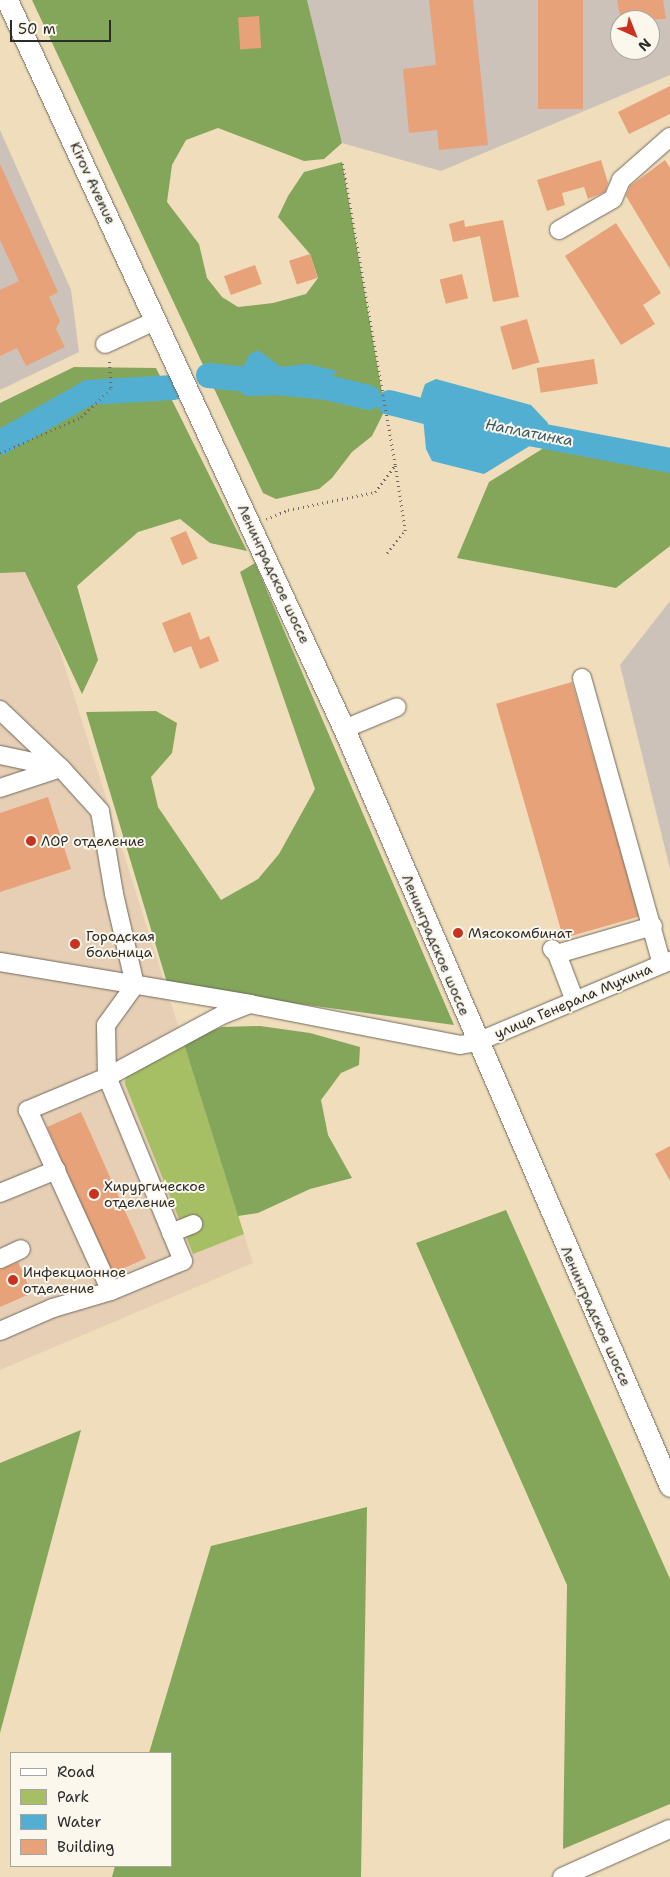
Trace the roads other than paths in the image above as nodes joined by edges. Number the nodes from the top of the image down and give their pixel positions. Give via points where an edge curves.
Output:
1 (7, 0) edge
2 (670, 137) edge
3 (558, 230) dead end
4 (157, 320) junction
5 (105, 344) dead end
6 (178, 366) joint
7 (582, 678) dead end
8 (397, 707) dead end
9 (0, 710) edge
10 (344, 729) junction
11 (0, 755) edge
12 (61, 768) junction
13 (0, 788) edge
14 (654, 926) junction
15 (0, 962) edge
16 (666, 963) edge
17 (135, 985) junction
18 (575, 1001) junction
19 (250, 1004) junction
20 (477, 1042) junction
21 (106, 1076) junction
22 (56, 1170) junction
23 (0, 1193) edge
24 (193, 1224) dead end
25 (171, 1233) junction
26 (20, 1249) dead end
27 (0, 1259) edge
28 (111, 1291) junction
29 (0, 1331) edge
30 (670, 1486) edge
31 (670, 1829) edge
32 (562, 1877) edge

1 - 4 main road, Kirov Avenue
2 - 3 street via 621,180 613,199
4 - 5 street
4 - 6 main road, Kirov Avenue
6 - 10 main road, Ленинградское шоссе
7 - 14 street
8 - 10 street
9 - 12 street
10 - 20 main road, Ленинградское шоссе
11 - 12 street
12 - 13 street
12 - 17 street via 100,811 114,894
14 - 16 street
14 - 18 street via 554,951
15 - 17 street, улица Генерала Мухина
16 - 18 street, улица Генерала Мухина
17 - 19 street, улица Генерала Мухина
17 - 21 street via 106,1024
18 - 20 street, улица Генерала Мухина
19 - 20 street, улица Генерала Мухина via 460,1045
19 - 21 street via 224,1014
20 - 30 main road, Ленинградское шоссе
21 - 22 street via 28,1110
21 - 25 street
22 - 23 street
22 - 28 street
24 - 25 street
25 - 28 street via 182,1261
26 - 27 street
28 - 29 street via 53,1308
31 - 32 street

